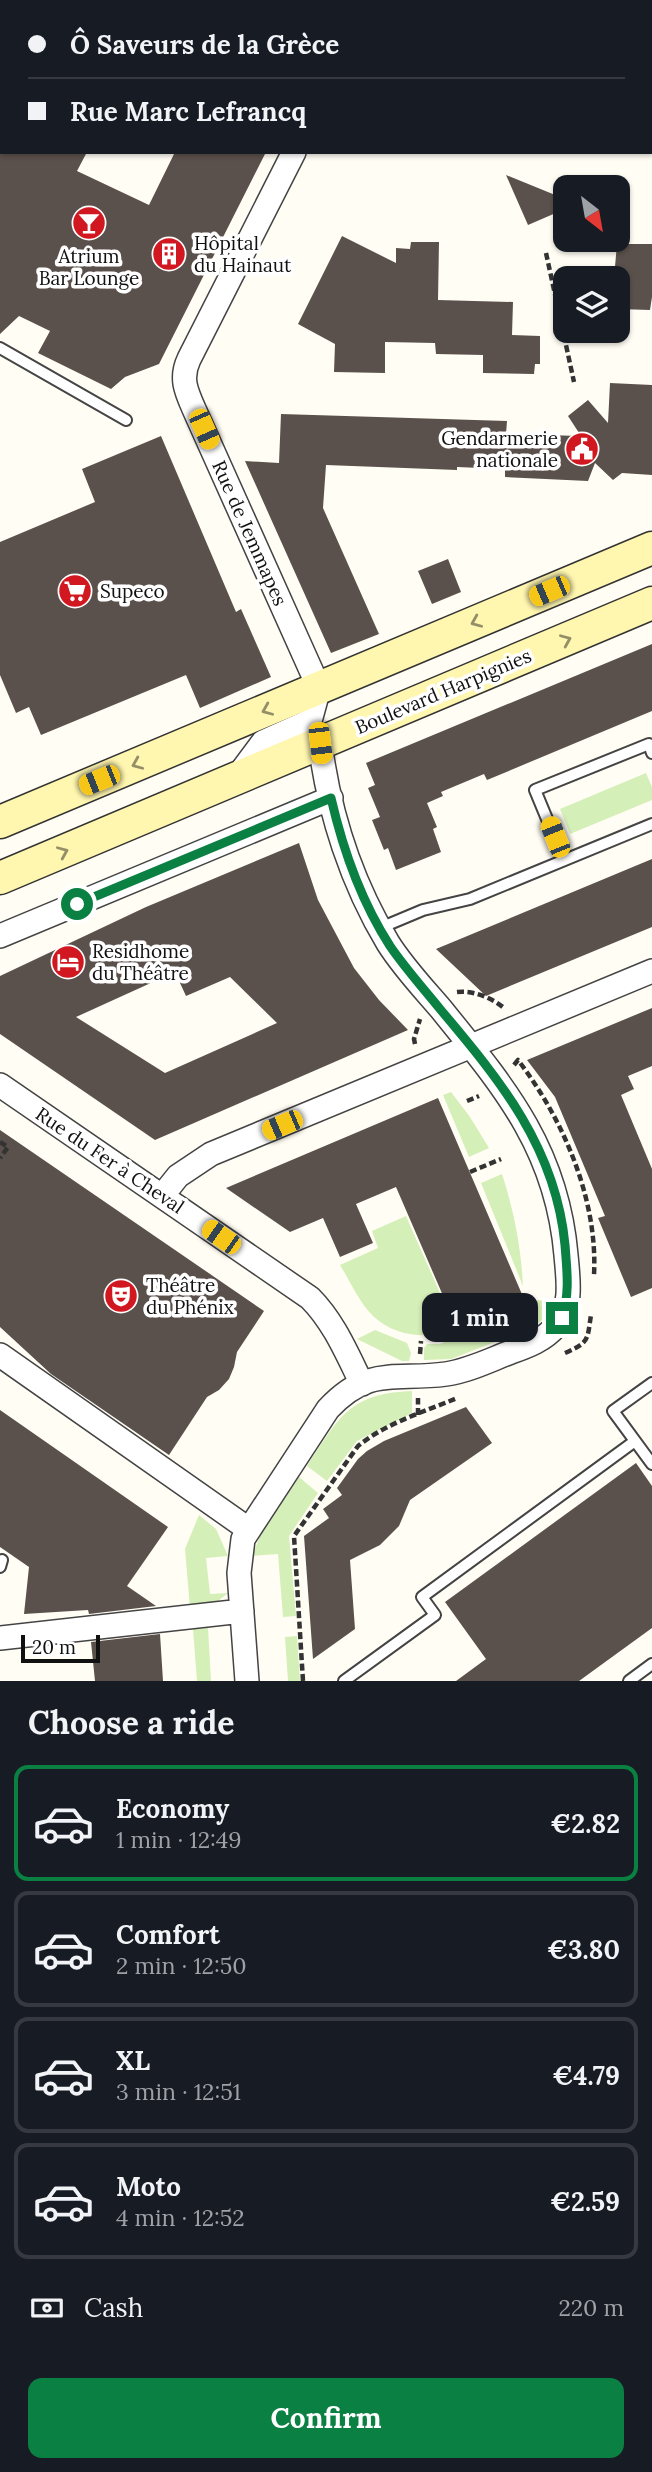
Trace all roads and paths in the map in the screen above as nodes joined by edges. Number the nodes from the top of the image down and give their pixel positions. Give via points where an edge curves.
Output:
1 (293, 154) edge
2 (546, 253) dead end
3 (0, 348) edge
4 (574, 382) dead end
5 (125, 420) dead end
6 (652, 548) edge
7 (652, 603) edge
8 (319, 688) junction
9 (320, 743) junction
10 (652, 752) edge
11 (235, 779) junction
12 (331, 798) junction
13 (0, 822) edge
14 (652, 824) edge
15 (564, 860) junction
16 (0, 878) edge
17 (380, 928) junction
18 (0, 936) edge
19 (652, 971) edge
20 (471, 1046) junction
21 (1, 1088) edge
22 (0, 1142) edge
23 (0, 1158) edge
24 (501, 1159) dead end
25 (470, 1171) dead end
26 (162, 1196) junction
27 (0, 1355) edge
28 (652, 1382) edge
29 (362, 1384) junction
30 (635, 1441) junction
31 (652, 1464) edge
32 (248, 1529) junction
33 (242, 1611) junction
34 (0, 1638) edge
35 (652, 1664) edge
36 (247, 1681) edge
37 (344, 1681) edge
38 (629, 1681) edge

1 - 8 street, Rue de Jemmapes via 184,377 194,409
2 - 4 path
3 - 5 lane
6 -> 8 main road
9 -> 7 main road, Boulevard Harpignies
8 - 11 street via 310,721 263,742
8 -> 13 main road
9 - 11 main road, Boulevard Harpignies
9 - 12 street
10 - 15 lane via 649,744 536,790
16 -> 11 main road, Boulevard Harpignies
12 - 17 street via 353,873
12 - 18 street
14 - 15 lane
15 - 17 lane via 470,899 423,910
17 - 20 street via 399,959
19 - 20 street
20 - 26 street via 211,1154 178,1176
20 - 29 street via 515,1104 552,1180 564,1234 566,1308 556,1326 541,1339 472,1367
21 - 26 street, Rue du Fer à Cheval
22 - 23 path via 8,1147
24 - 25 path
26 - 29 street, Rue du Fer à Cheval via 318,1307
27 - 32 street
28 - 30 lane via 613,1411
29 - 32 street via 328,1409
30 - 31 lane
30 - 37 lane via 422,1597 435,1615
32 - 33 street via 240,1551
33 - 34 street
33 - 36 street
35 - 38 lane

